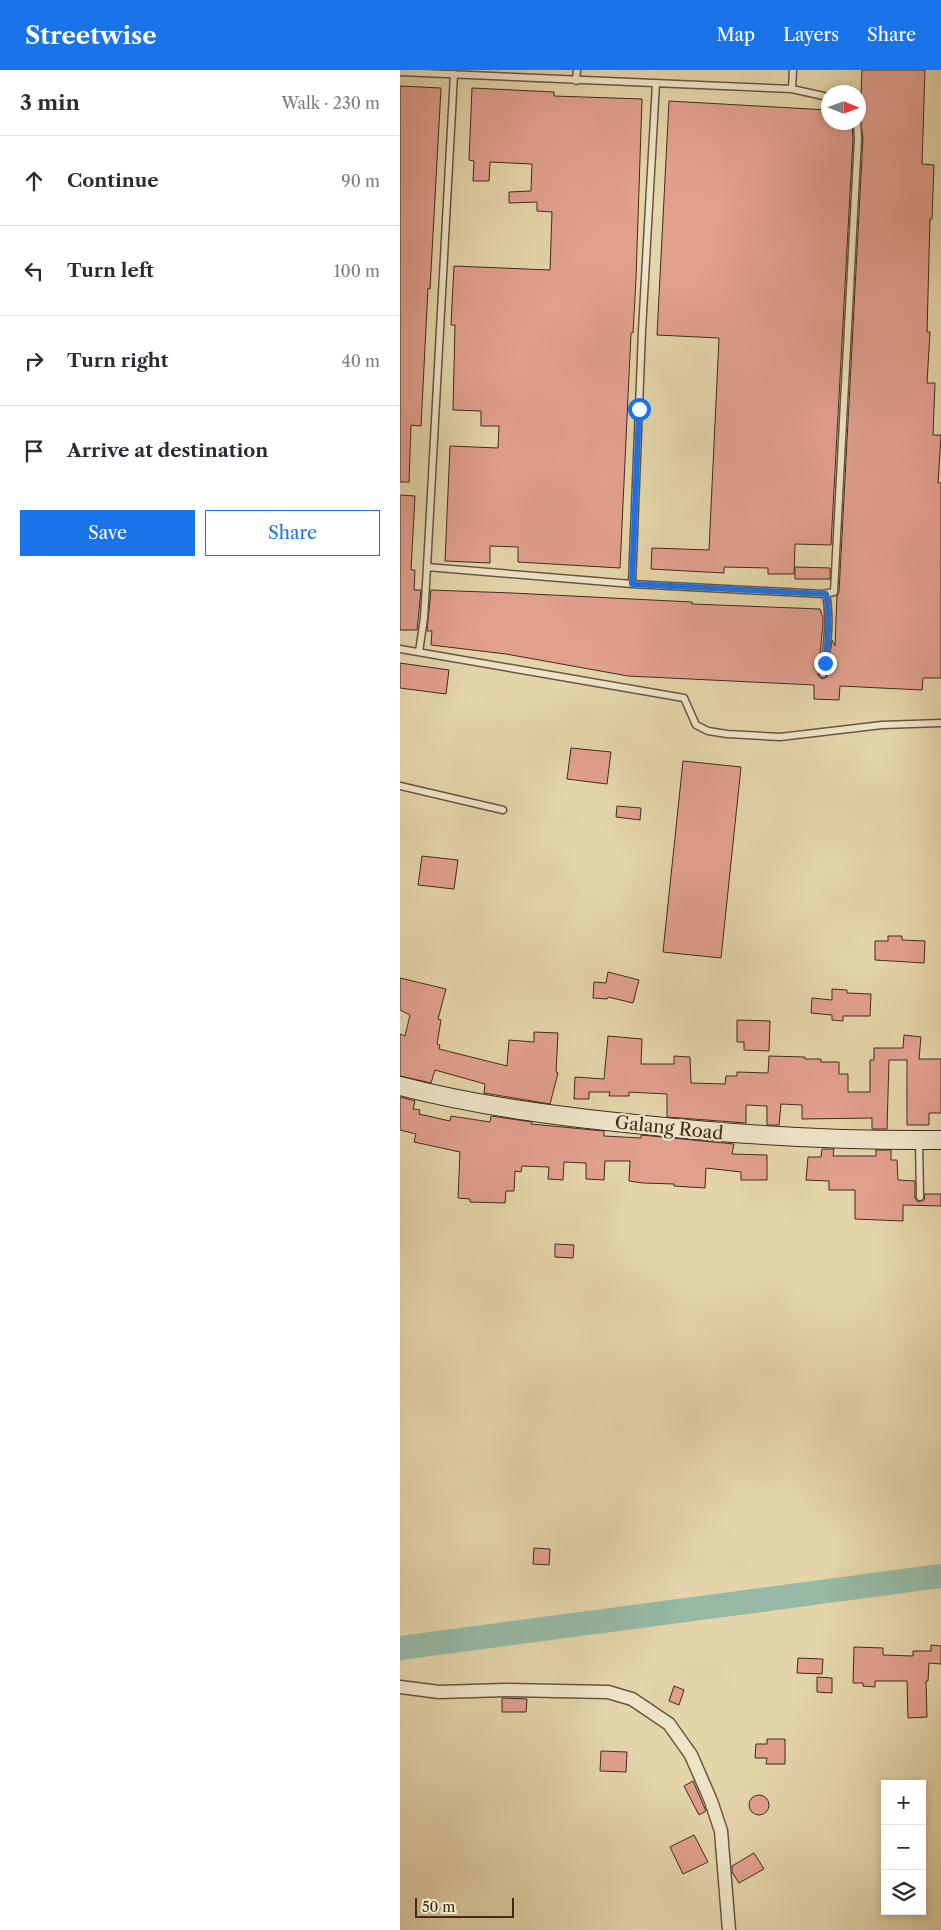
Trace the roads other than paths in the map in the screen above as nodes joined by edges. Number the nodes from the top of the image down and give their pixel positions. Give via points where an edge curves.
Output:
1 (577, 70) edge
2 (793, 70) edge
3 (400, 72) edge
4 (454, 74) junction
5 (576, 81) junction
6 (656, 83) junction
7 (792, 89) junction
8 (821, 95) edge
9 (858, 130) edge
10 (427, 567) junction
11 (632, 584) junction
12 (826, 594) junction
13 (400, 649) edge
14 (419, 652) junction
15 (823, 674) dead end
16 (941, 723) edge
17 (400, 786) edge
18 (503, 810) dead end
19 (400, 1086) edge
20 (919, 1140) junction
21 (941, 1140) edge
22 (920, 1197) dead end
23 (400, 1687) edge
24 (729, 1930) edge

1 - 5 lane
2 - 7 lane
3 - 4 lane
4 - 5 lane
4 - 10 lane
5 - 6 lane
6 - 7 lane
6 - 11 lane
7 - 8 lane
9 - 12 lane via 834,592
10 - 11 lane
10 - 14 lane
11 - 12 lane
12 - 15 lane via 828,628
13 - 14 lane
14 - 16 lane via 684,698 696,725 727,734 780,737 882,725
17 - 18 lane
19 - 20 street, Galang Road via 466,1101 559,1116 708,1132
20 - 21 street, Galang Road
20 - 22 lane
23 - 24 street via 439,1692 608,1692 632,1699 669,1724 691,1755 721,1831

